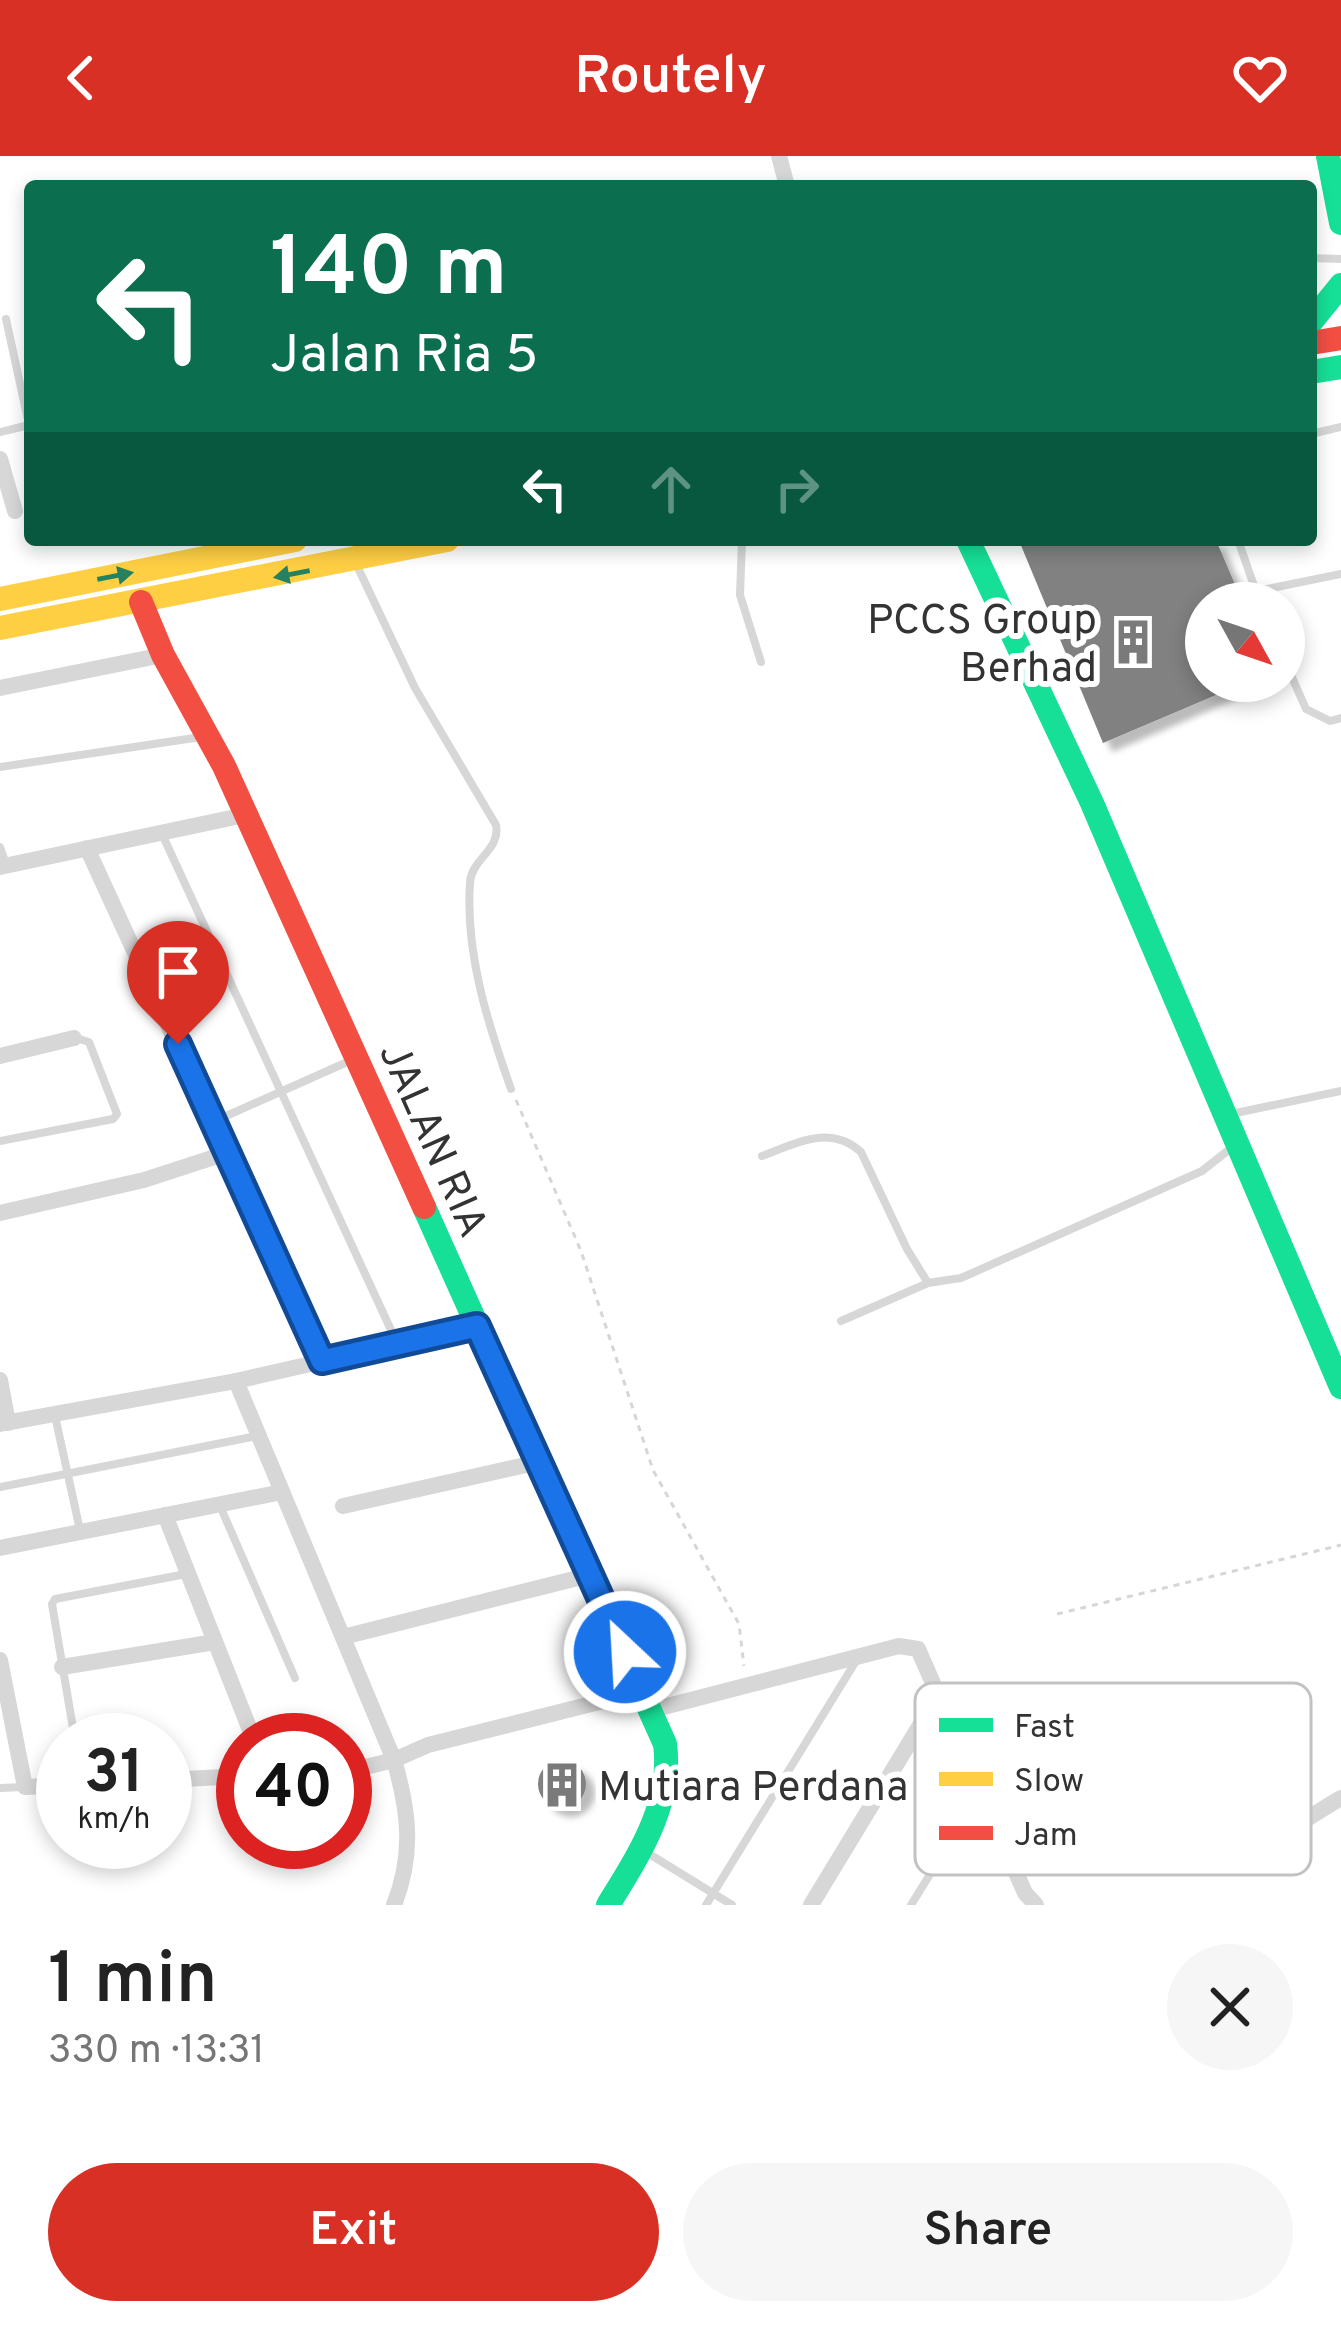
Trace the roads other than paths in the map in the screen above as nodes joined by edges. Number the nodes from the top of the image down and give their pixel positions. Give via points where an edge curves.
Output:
1 (1328, 156) edge
2 (1341, 223) edge
3 (1341, 285) edge
4 (1317, 316) edge
5 (6, 320) dead end
6 (24, 400) edge
7 (0, 459) edge
8 (15, 511) dead end
9 (265, 546) edge
10 (423, 546) edge
11 (742, 546) edge
12 (971, 546) edge
13 (1240, 546) edge
14 (356, 562) junction
15 (1341, 574) edge
16 (1254, 582) edge
17 (1301, 582) edge
18 (0, 599) edge
19 (141, 602) junction
20 (0, 628) edge
21 (163, 655) junction
22 (760, 662) dead end
23 (0, 688) edge
24 (1303, 702) edge
25 (1341, 718) edge
26 (209, 736) junction
27 (0, 767) edge
28 (245, 815) junction
29 (161, 833) junction
30 (0, 848) edge
31 (87, 848) junction
32 (3, 866) edge
33 (74, 1038) joint
34 (0, 1056) edge
35 (356, 1059) junction
36 (511, 1089) road end
37 (1341, 1091) edge
38 (281, 1092) junction
39 (1224, 1115) junction
40 (214, 1122) junction
41 (0, 1142) edge
42 (1236, 1144) junction
43 (227, 1153) junction
44 (762, 1156) dead end
45 (0, 1213) edge
46 (928, 1283) junction
47 (841, 1321) dead end
48 (477, 1326) junction
49 (398, 1345) junction
50 (322, 1361) junction
51 (0, 1380) edge
52 (236, 1381) junction
53 (1341, 1387) edge
54 (55, 1414) junction
55 (4, 1424) edge
56 (259, 1435) junction
57 (539, 1462) junction
58 (68, 1474) junction
59 (0, 1487) edge
60 (282, 1492) junction
61 (219, 1504) junction
62 (343, 1506) dead end
63 (165, 1515) junction
64 (80, 1532) junction
65 (0, 1548) edge
66 (187, 1574) junction
67 (590, 1575) junction
68 (343, 1637) junction
69 (215, 1642) junction
70 (859, 1656) junction
71 (0, 1660) edge
72 (62, 1667) junction
73 (295, 1678) dead end
74 (933, 1683) edge
75 (647, 1700) junction
76 (70, 1713) edge
77 (243, 1713) edge
78 (915, 1734) edge
79 (394, 1760) junction
80 (372, 1765) edge
81 (36, 1786) edge
82 (25, 1787) junction
83 (0, 1789) edge
84 (1341, 1798) edge
85 (1311, 1816) edge
86 (642, 1849) junction
87 (929, 1875) edge
88 (713, 1894) junction
89 (394, 1905) edge
90 (608, 1905) edge
91 (706, 1905) edge
92 (732, 1905) edge
93 (811, 1905) edge
94 (911, 1905) edge

1 - 2 main road
3 - 4 main road
5 - 6 lane
7 - 8 street
18 -> 9 main road
10 - 14 main road
11 - 22 lane via 740,595
12 - 39 main road via 1092,803
13 - 16 lane
14 -> 19 main road
14 - 36 lane via 415,688 496,825 496,841 470,878 470,916 482,995
15 - 17 lane
19 - 20 main road
19 - 21 main road, JALAN RIA
21 - 23 street
21 - 26 main road, JALAN RIA
24 - 25 lane via 1330,721
26 - 27 lane
26 - 28 main road, JALAN RIA
28 - 29 street
28 - 35 main road, JALAN RIA
29 - 31 street
29 - 38 lane
30 - 32 lane
31 - 32 street
31 - 40 street
33 - 34 street
33 - 41 lane via 89,1042 117,1114
35 - 38 lane
35 - 48 main road, JALAN RIA
37 - 39 lane
38 - 40 lane
38 - 49 lane
39 - 42 main road
40 - 43 street
42 - 46 lane via 1202,1171 961,1278
42 - 53 main road
43 - 45 street
43 - 50 street
44 - 46 lane via 818,1135 850,1142
46 - 47 lane
48 - 49 street
48 - 57 main road, JALAN RIA
49 - 50 street
50 - 52 street
51 - 55 street
52 - 54 street
52 - 56 street
54 - 55 street
54 - 58 lane
56 - 58 lane
56 - 60 street
57 - 62 street
57 - 67 main road, JALAN RIA
58 - 59 lane
58 - 64 lane
60 - 61 street
60 - 68 street
61 - 63 street
61 - 73 lane
63 - 64 street
63 - 66 street
64 - 65 street
66 - 69 street
66 - 72 lane via 55,1599 50,1611
67 - 68 street
67 - 75 main road, JALAN RIA
68 - 79 street
69 - 72 street
69 - 77 street
70 - 74 street via 918,1649
70 - 75 street via 746,1686
70 - 88 lane
71 - 82 street
72 - 76 lane
75 - 79 street via 428,1745
75 - 86 main road, JALAN RIA via 667,1752 663,1801
78 - 93 street
79 - 80 street
79 - 89 street via 408,1807
81 - 82 street
82 - 83 lane
84 - 85 street
86 - 88 lane
86 - 90 main road, JALAN RIA
87 - 94 lane
88 - 91 lane
88 - 92 lane

